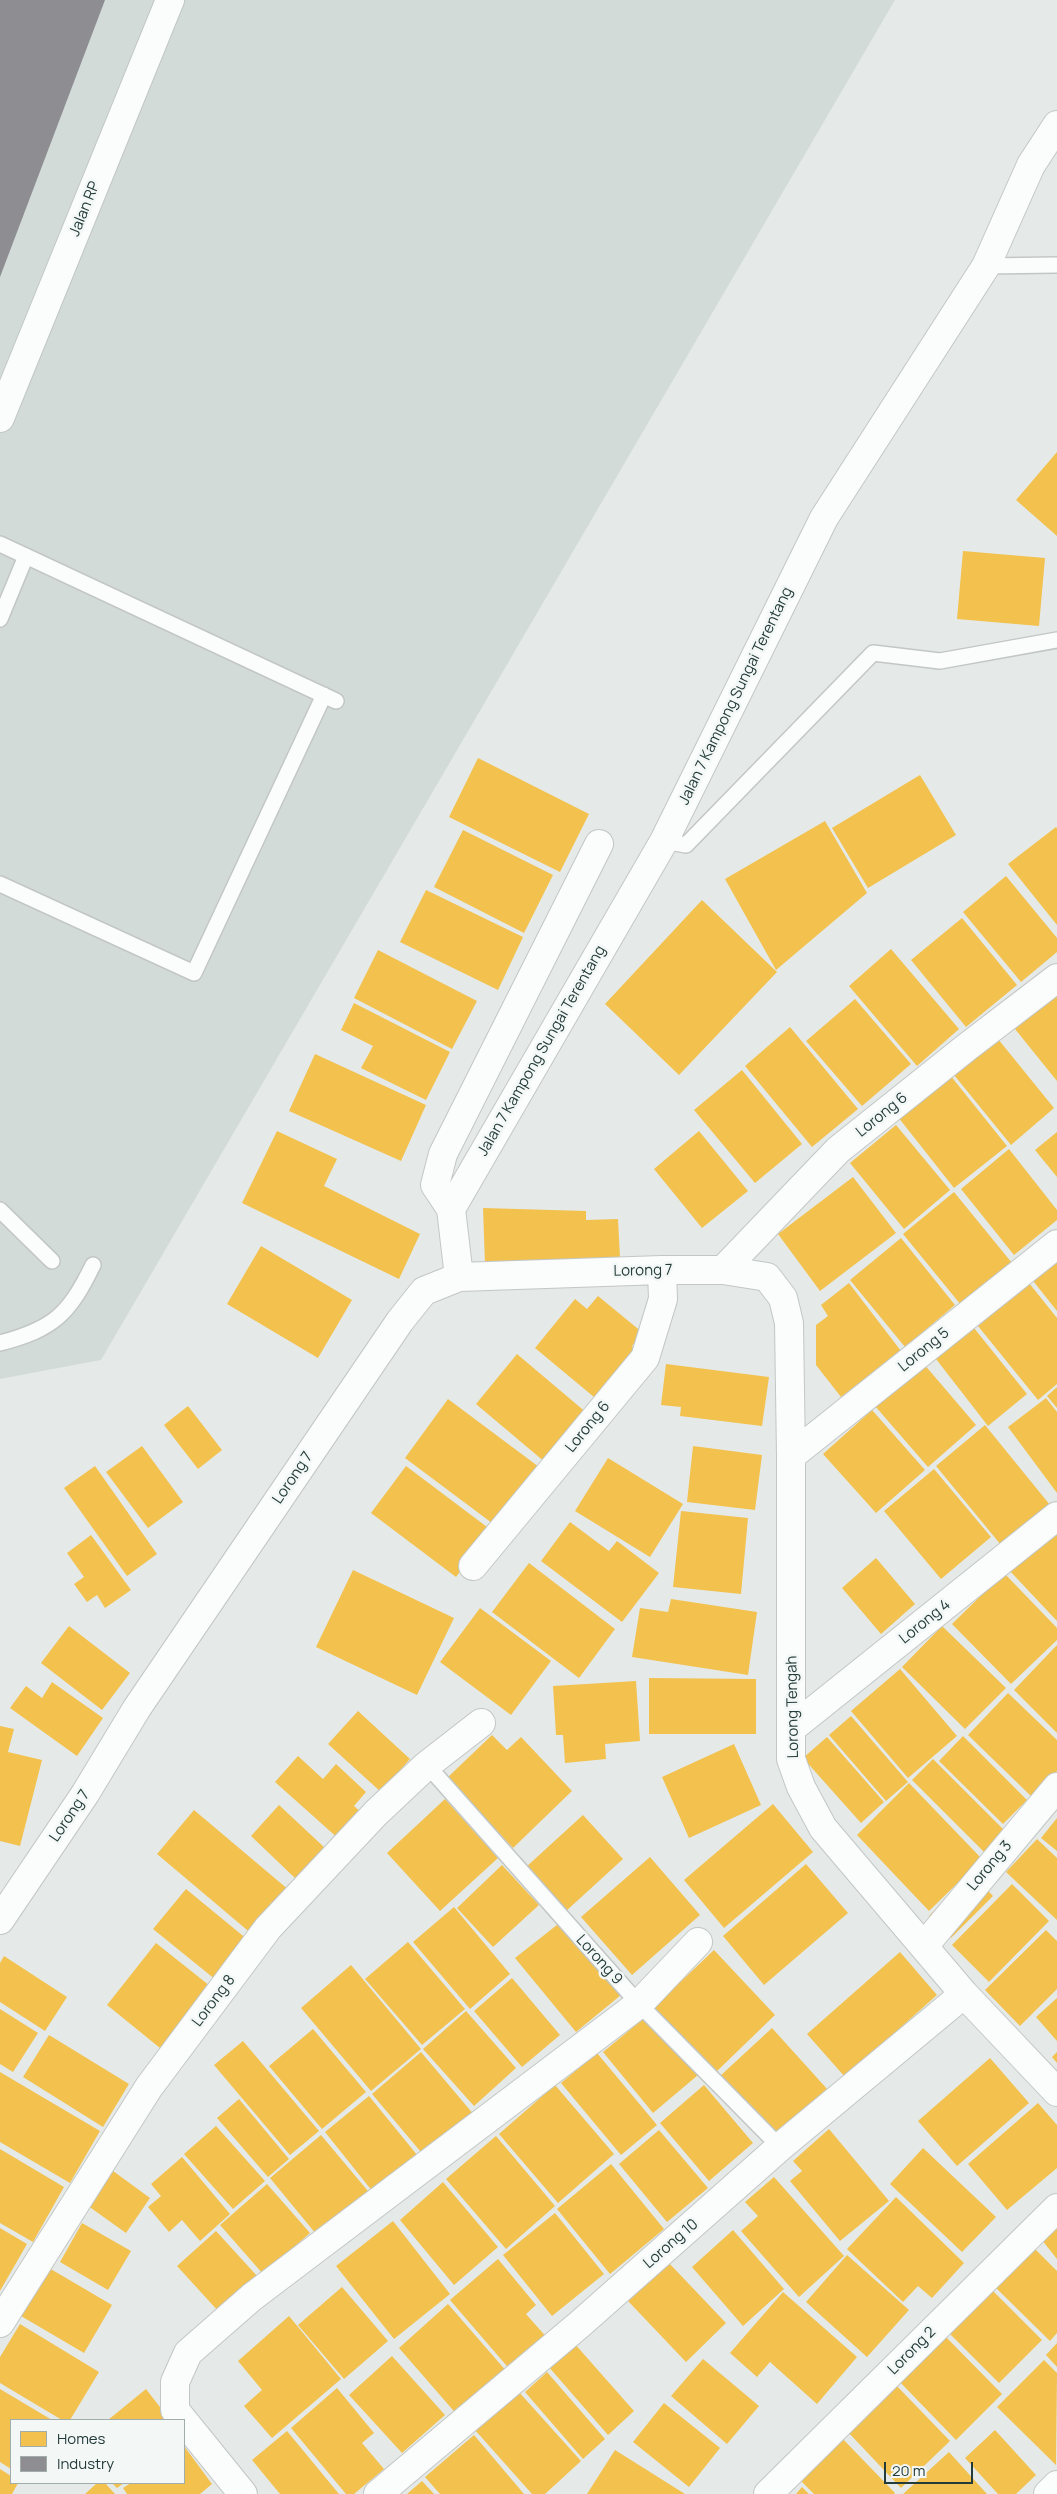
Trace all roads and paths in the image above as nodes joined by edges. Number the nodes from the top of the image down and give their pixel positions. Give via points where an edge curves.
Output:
1 (170, 0) edge
2 (1057, 125) edge
3 (1057, 265) edge
4 (986, 266) junction
5 (0, 418) edge
6 (0, 544) edge
7 (26, 556) junction
8 (0, 619) edge
9 (1057, 640) edge
10 (664, 841) junction
11 (599, 844) dead end
12 (0, 884) edge
13 (1057, 978) edge
14 (451, 1208) junction
15 (0, 1210) edge
16 (1057, 1244) edge
17 (52, 1261) dead end
18 (93, 1265) dead end
19 (662, 1270) junction
20 (722, 1270) junction
21 (459, 1277) junction
22 (0, 1343) edge
23 (791, 1456) junction
24 (1057, 1516) edge
25 (473, 1566) dead end
26 (481, 1723) dead end
27 (792, 1728) junction
28 (426, 1765) junction
29 (1057, 1787) edge
30 (0, 1920) edge
31 (698, 1942) dead end
32 (924, 1946) junction
33 (964, 1994) junction
34 (638, 2004) junction
35 (1057, 2092) edge
36 (780, 2147) junction
37 (1057, 2208) edge
38 (0, 2323) edge
39 (182, 2419) edge
40 (185, 2422) edge
41 (1057, 2485) edge
42 (243, 2494) edge
43 (378, 2494) edge
44 (768, 2494) edge
45 (1048, 2494) edge

1 - 5 street, Jalan RP
2 - 4 street, Jalan 7 Kampong Sungai Terentang via 1031,165
3 - 4 lane
4 - 10 street, Jalan 7 Kampong Sungai Terentang via 824,518
6 - 7 lane
7 - 8 lane
7 - 12 lane via 330,698 194,973
9 - 10 lane via 940,661 873,652 686,845
10 - 14 street, Jalan 7 Kampong Sungai Terentang
11 - 14 street via 444,1154 435,1184
13 - 20 street, Lorong 6 via 838,1150
14 - 21 street
15 - 17 lane
16 - 23 street, Lorong 5
18 - 22 lane via 78,1296 65,1312 20,1338
19 - 20 street, Lorong 7
19 - 21 street, Lorong 7
19 - 25 street, Lorong 6 via 664,1299 645,1358
20 - 23 street, Lorong Tengah via 767,1277 782,1298 788,1323
21 - 30 street, Lorong 7 via 424,1291 400,1321 137,1708 85,1794
23 - 27 street, Lorong Tengah
24 - 27 street, Lorong 4
26 - 28 street, Lorong 8
27 - 32 street, Lorong Tengah via 791,1759 822,1828
28 - 34 lane, Lorong 9
28 - 38 street, Lorong 8 via 268,1928 149,2087
29 - 32 street, Lorong 3
31 - 34 street
32 - 33 street, Lorong Tengah
33 - 35 street, Lorong Tengah
33 - 36 street, Lorong 10
34 - 36 lane, Lorong 9
34 - 39 street via 252,2297 188,2353 175,2382 175,2410
36 - 43 street, Lorong 10 via 580,2324
37 - 44 street, Lorong 2
40 - 42 street
41 - 45 street

